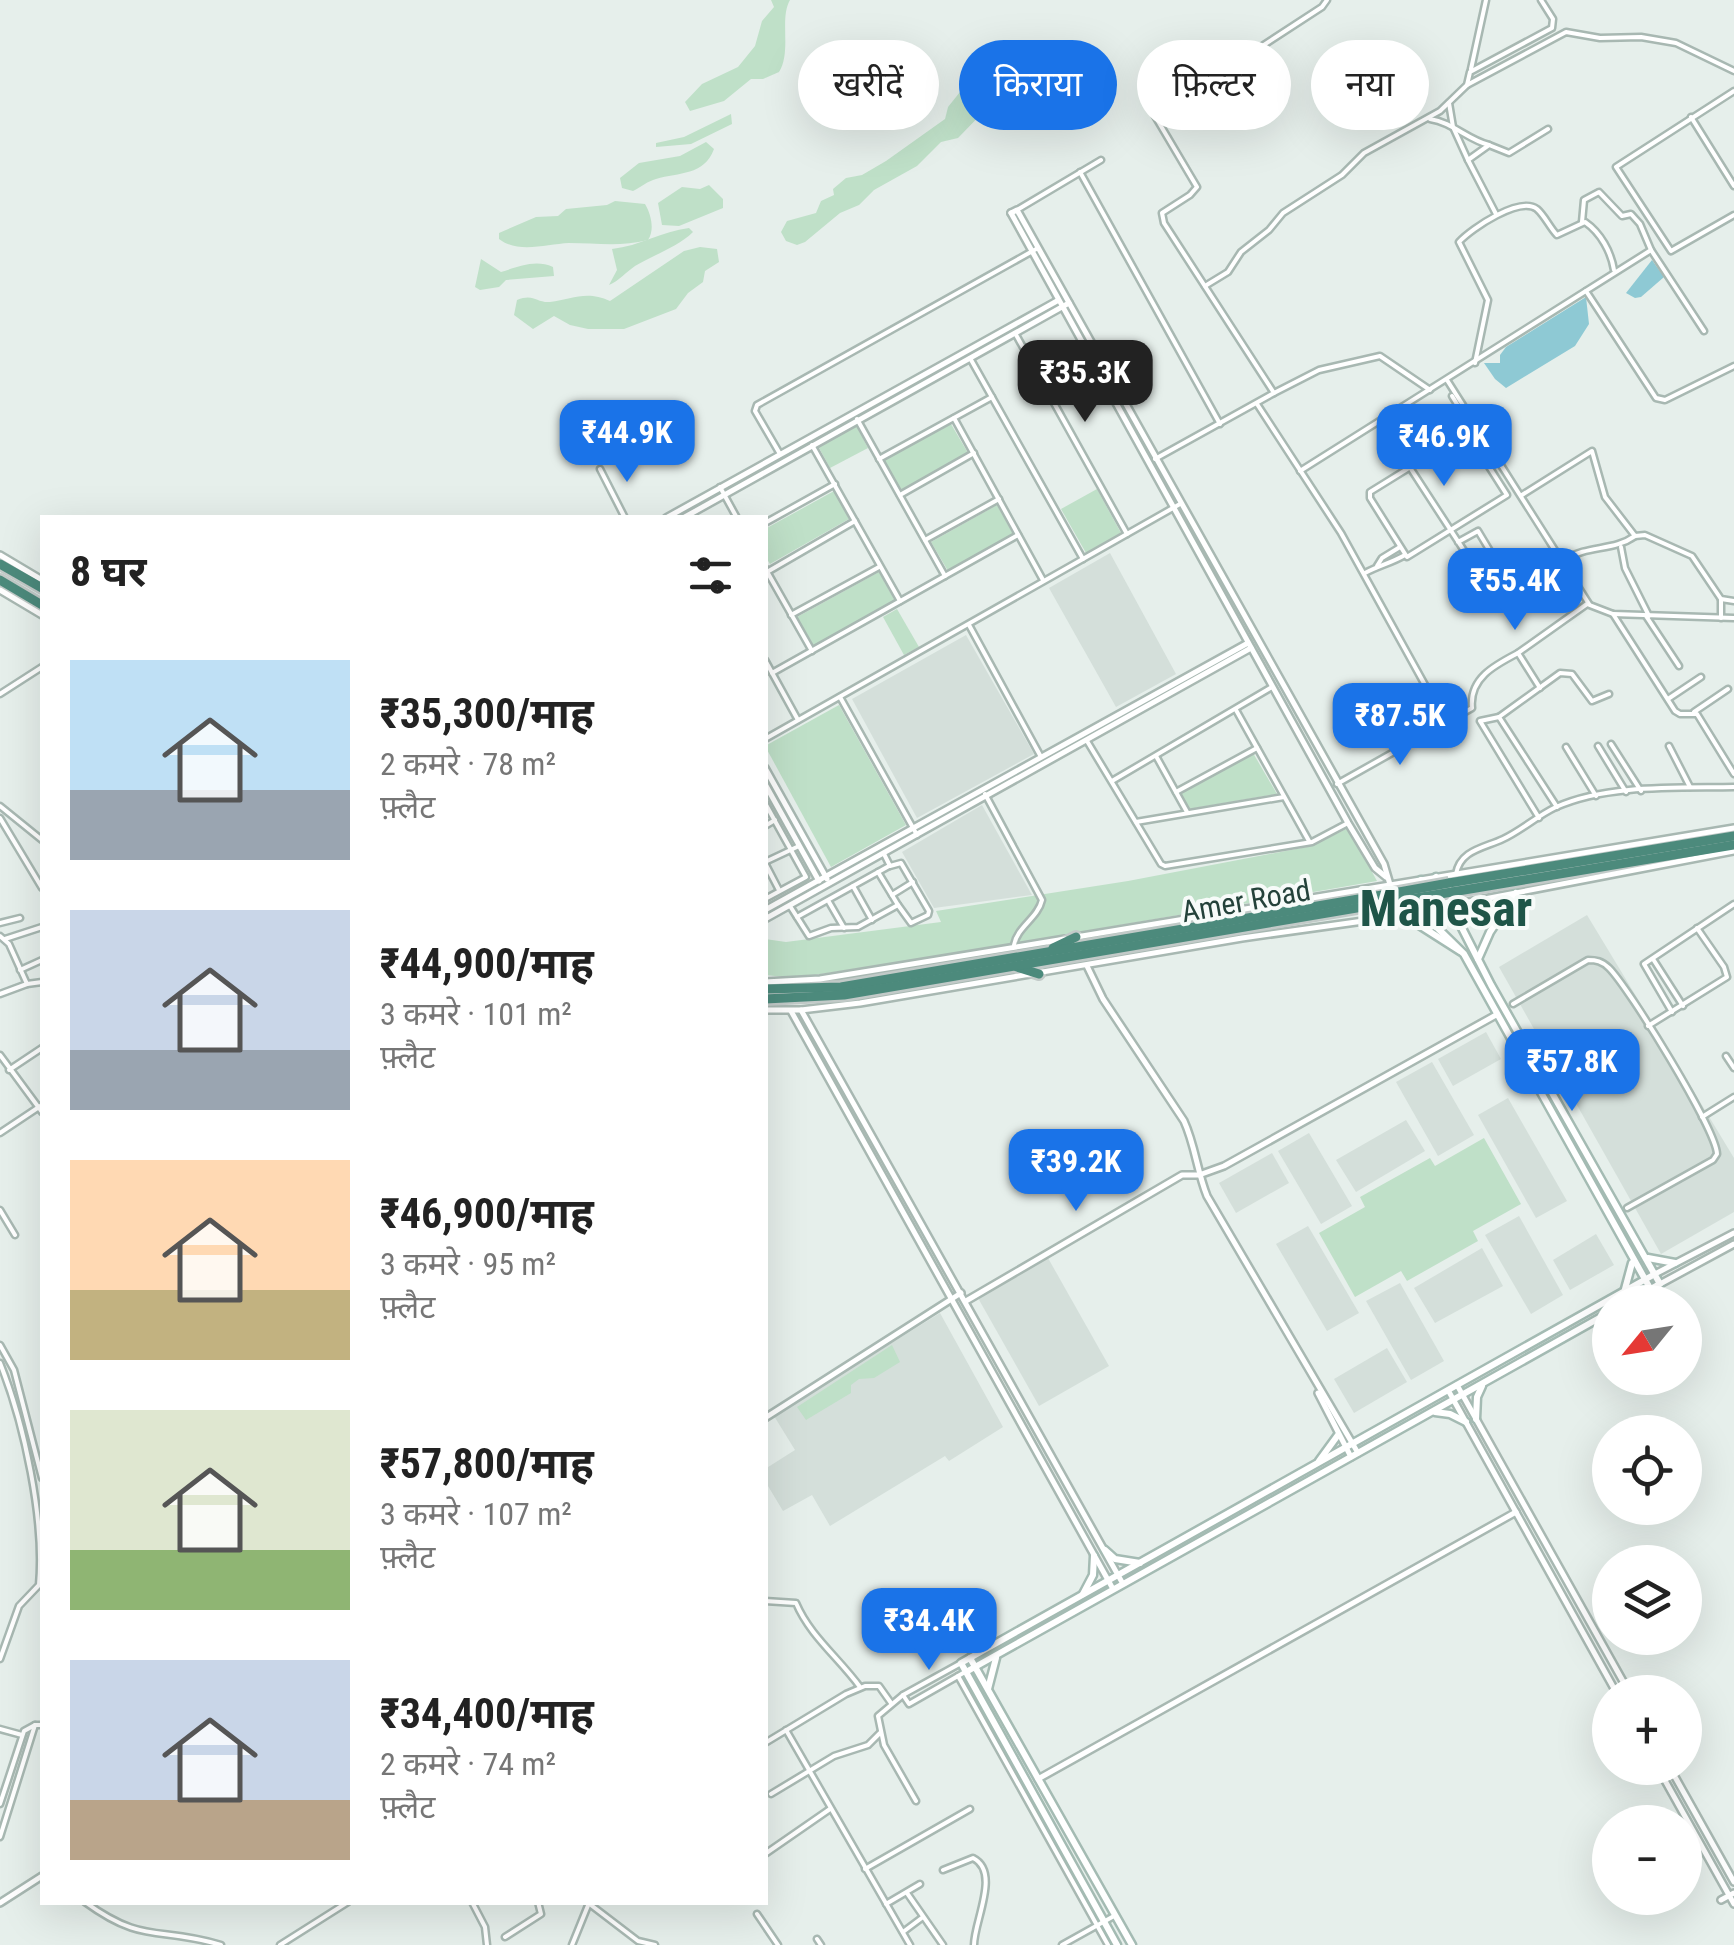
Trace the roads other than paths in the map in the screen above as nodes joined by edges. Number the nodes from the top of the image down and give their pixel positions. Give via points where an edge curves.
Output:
1 (1327, 0) edge
2 (1486, 0) edge
3 (1541, 0) edge
4 (1471, 71) junction
5 (1734, 71) edge
6 (1467, 84) junction
7 (1734, 92) edge
8 (1449, 102) junction
9 (1691, 117) junction
10 (1429, 119) joint
11 (1454, 127) junction
12 (1548, 129) dead end
13 (1408, 130) edge
14 (1489, 146) junction
15 (1101, 160) dead end
16 (1468, 160) junction
17 (1080, 172) junction
18 (1734, 186) edge
19 (1017, 210) junction
20 (1645, 212) junction
21 (1496, 214) junction
22 (1734, 215) edge
23 (1650, 219) junction
24 (1582, 222) junction
25 (1638, 222) junction
26 (1038, 248) junction
27 (1650, 250) junction
28 (1030, 252) junction
29 (1614, 272) junction
30 (1205, 286) junction
31 (1586, 290) junction
32 (1067, 299) junction
33 (1059, 304) junction
34 (1704, 330) dead end
35 (1014, 332) junction
36 (969, 357) junction
37 (1475, 363) junction
38 (1734, 366) edge
39 (1448, 380) junction
40 (1430, 390) junction
41 (1274, 393) junction
42 (1452, 396) dead end
43 (992, 397) junction
44 (1257, 404) junction
45 (855, 416) junction
46 (954, 418) junction
47 (1220, 424) junction
48 (1467, 432) junction
49 (812, 445) junction
50 (780, 454) junction
51 (974, 454) junction
52 (879, 459) junction
53 (1155, 460) junction
54 (1409, 466) junction
55 (600, 469) dead end
56 (1300, 471) junction
57 (834, 484) junction
58 (720, 487) junction
59 (724, 495) junction
60 (900, 495) junction
61 (1522, 495) junction
62 (999, 500) junction
63 (1177, 506) junction
64 (624, 515) edge
65 (671, 515) edge
66 (689, 515) edge
67 (734, 515) edge
68 (768, 521) edge
69 (855, 521) junction
70 (1451, 530) junction
71 (1127, 534) junction
72 (1018, 535) junction
73 (1635, 536) junction
74 (925, 540) junction
75 (1458, 542) junction
76 (1620, 546) junction
77 (1400, 547) junction
78 (0, 555) edge
79 (1405, 555) junction
80 (1084, 559) junction
81 (1564, 560) junction
82 (0, 564) edge
83 (880, 566) junction
84 (1377, 566) junction
85 (768, 569) edge
86 (768, 573) edge
87 (1363, 574) junction
88 (946, 576) junction
89 (0, 580) edge
90 (1044, 581) junction
91 (40, 582) edge
92 (40, 583) edge
93 (0, 590) edge
94 (1722, 599) junction
95 (900, 601) junction
96 (1734, 601) edge
97 (40, 604) edge
98 (1590, 604) junction
99 (40, 614) edge
100 (1614, 614) junction
101 (792, 615) junction
102 (1647, 616) junction
103 (1721, 618) junction
104 (1734, 618) edge
105 (968, 624) junction
106 (1258, 639) junction
107 (1249, 645) junction
108 (812, 651) junction
109 (1518, 653) junction
110 (768, 666) edge
111 (1679, 666) dead end
112 (40, 668) edge
113 (772, 673) junction
114 (1702, 677) dead end
115 (1272, 686) junction
116 (1540, 688) junction
117 (1728, 689) dead end
118 (0, 694) edge
119 (1609, 694) dead end
120 (840, 697) junction
121 (1668, 699) junction
122 (1472, 708) junction
123 (1236, 710) junction
124 (1694, 712) junction
125 (1499, 717) junction
126 (798, 720) junction
127 (1480, 720) junction
128 (1446, 723) junction
129 (768, 737) edge
130 (1087, 741) junction
131 (1611, 744) dead end
132 (1598, 746) dead end
133 (1669, 746) dead end
134 (1566, 747) dead end
135 (1257, 748) junction
136 (1156, 756) junction
137 (1041, 757) junction
138 (768, 774) edge
139 (1734, 774) edge
140 (1112, 781) junction
141 (1337, 784) junction
142 (1734, 787) edge
143 (1690, 788) junction
144 (768, 789) edge
145 (1176, 792) junction
146 (1626, 792) junction
147 (1641, 792) junction
148 (985, 793) junction
149 (1284, 796) junction
150 (1596, 796) junction
151 (0, 806) edge
152 (768, 807) edge
153 (1557, 807) junction
154 (1187, 812) junction
155 (0, 818) edge
156 (1539, 818) junction
157 (775, 820) junction
158 (1136, 822) junction
159 (1348, 823) junction
160 (768, 824) edge
161 (915, 832) junction
162 (1733, 832) edge
163 (40, 838) edge
164 (1310, 842) junction
165 (1634, 845) junction
166 (800, 846) junction
167 (1656, 848) junction
168 (1734, 848) edge
169 (791, 849) junction
170 (884, 854) junction
171 (1676, 856) junction
172 (768, 861) edge
173 (1666, 863) junction
174 (890, 866) junction
175 (768, 869) edge
176 (878, 872) junction
177 (1386, 877) junction
178 (1436, 877) junction
179 (1421, 880) junction
180 (912, 882) junction
181 (824, 883) junction
182 (1452, 883) junction
183 (40, 884) edge
184 (853, 886) junction
185 (780, 891) junction
186 (1516, 893) junction
187 (892, 894) junction
188 (1390, 894) junction
189 (768, 897) edge
190 (828, 900) junction
191 (1734, 904) edge
192 (898, 905) junction
193 (790, 906) junction
194 (1450, 906) junction
195 (768, 909) edge
196 (1420, 911) junction
197 (1402, 914) junction
198 (768, 917) edge
199 (20, 918) dead end
200 (796, 918) junction
201 (872, 920) junction
202 (0, 922) edge
203 (40, 928) edge
204 (844, 928) junction
205 (1697, 928) junction
206 (2, 937) edge
207 (1076, 937) junction
208 (1013, 950) junction
209 (1461, 951) junction
210 (1042, 953) junction
211 (1652, 958) junction
212 (1478, 959) junction
213 (40, 961) edge
214 (1015, 966) junction
215 (1087, 966) junction
216 (20, 970) junction
217 (1039, 974) junction
218 (1727, 974) junction
219 (40, 982) edge
220 (1734, 982) edge
221 (26, 984) junction
222 (768, 986) edge
223 (768, 986) edge
224 (0, 994) edge
225 (768, 999) edge
226 (1513, 1004) dead end
227 (1682, 1006) junction
228 (768, 1010) edge
229 (801, 1010) junction
230 (791, 1011) junction
231 (1672, 1012) junction
232 (1496, 1014) junction
233 (1648, 1026) junction
234 (40, 1049) edge
235 (0, 1055) edge
236 (1726, 1056) dead end
237 (1734, 1068) edge
238 (10, 1070) junction
239 (1734, 1097) edge
240 (40, 1107) edge
241 (40, 1109) edge
242 (1702, 1117) junction
243 (0, 1132) edge
244 (1198, 1175) junction
245 (1627, 1208) dead end
246 (0, 1210) edge
247 (1621, 1215) junction
248 (1612, 1221) junction
249 (1734, 1233) edge
250 (15, 1235) dead end
251 (1734, 1244) edge
252 (1643, 1254) junction
253 (1632, 1257) junction
254 (1675, 1263) junction
255 (1655, 1274) junction
256 (1645, 1280) junction
257 (1660, 1284) joint
258 (1626, 1285) edge
259 (1636, 1285) edge
260 (1648, 1285) edge
261 (961, 1293) junction
262 (951, 1300) junction
263 (966, 1301) junction
264 (1592, 1310) edge
265 (1592, 1322) edge
266 (0, 1344) edge
267 (0, 1363) edge
268 (1486, 1381) junction
269 (1457, 1385) junction
270 (1318, 1390) junction
271 (1448, 1390) junction
272 (1463, 1394) junction
273 (1453, 1400) junction
274 (1429, 1413) junction
275 (768, 1416) edge
276 (1476, 1418) junction
277 (1466, 1422) junction
278 (1338, 1435) junction
279 (1349, 1446) junction
280 (1354, 1455) junction
281 (1314, 1466) junction
282 (40, 1470) edge
283 (1516, 1512) junction
284 (1105, 1550) junction
285 (40, 1551) edge
286 (1094, 1556) junction
287 (1140, 1563) junction
288 (1118, 1575) junction
289 (1108, 1580) junction
290 (1124, 1584) junction
291 (40, 1586) edge
292 (1113, 1590) junction
293 (1082, 1595) junction
294 (768, 1601) edge
295 (1000, 1653) junction
296 (970, 1658) junction
297 (0, 1659) edge
298 (960, 1662) junction
299 (975, 1667) junction
300 (962, 1674) junction
301 (1607, 1675) edge
302 (1620, 1675) edge
303 (860, 1688) junction
304 (988, 1690) junction
305 (904, 1695) junction
306 (892, 1703) junction
307 (35, 1724) junction
308 (40, 1725) edge
309 (0, 1729) edge
310 (786, 1730) junction
311 (880, 1733) junction
312 (22, 1735) junction
313 (768, 1740) edge
314 (807, 1772) junction
315 (1038, 1780) junction
316 (1668, 1785) edge
317 (1680, 1785) edge
318 (771, 1794) dead end
319 (916, 1800) dead end
320 (0, 1804) edge
321 (830, 1809) junction
322 (970, 1810) dead end
323 (0, 1837) edge
324 (768, 1852) edge
325 (865, 1869) junction
326 (943, 1870) dead end
327 (40, 1879) edge
328 (1734, 1882) edge
329 (920, 1884) dead end
330 (907, 1892) junction
331 (1732, 1894) edge
332 (1721, 1900) dead end
333 (0, 1903) edge
334 (886, 1904) junction
335 (1734, 1904) edge
336 (87, 1905) edge
337 (343, 1905) edge
338 (474, 1905) edge
339 (538, 1905) edge
340 (587, 1905) edge
341 (591, 1905) edge
342 (757, 1914) dead end
343 (1116, 1915) junction
344 (924, 1916) junction
345 (1101, 1924) junction
346 (903, 1932) junction
347 (128, 1935) dead end
348 (505, 1937) dead end
349 (141, 1939) dead end
350 (220, 1945) edge
351 (280, 1945) edge
352 (487, 1945) edge
353 (572, 1945) edge
354 (655, 1945) edge
355 (778, 1945) edge
356 (910, 1945) edge
357 (943, 1945) edge
358 (974, 1945) edge
359 (1062, 1945) edge
360 (1108, 1945) edge
361 (1117, 1945) edge
362 (1132, 1945) edge

1 - 30 street via 1155,116 1197,186 1162,218
2 - 4 street
3 - 4 street via 1552,28
4 - 6 street
5 - 6 street via 1676,42 1566,32
6 - 8 street
7 - 9 street
8 - 10 street
8 - 11 street
9 - 18 street
9 - 20 street via 1616,168
10 - 11 street
11 - 14 street
11 - 16 street
12 - 14 street via 1508,153
13 - 30 street via 1364,153 1283,213 1228,272
14 - 16 street
15 - 17 street
16 - 21 street
17 - 19 street
17 - 47 street
19 - 26 street
19 - 28 street via 1011,217
20 - 23 street
20 - 25 street
21 - 24 street via 1532,206 1559,236
21 - 37 street via 1459,242 1488,300
22 - 23 street via 1674,252
23 - 25 street
24 - 25 street via 1584,200 1596,192
24 - 29 street via 1597,232
25 - 27 street
26 - 28 street
26 - 32 street
27 - 29 street
27 - 34 street
28 - 33 street
28 - 50 street via 757,405
29 - 31 street
30 - 41 street
31 - 37 street
31 - 38 street via 1656,398 1666,400
32 - 33 street
32 - 53 street
33 - 35 street
33 - 45 street
33 - 63 street
35 - 36 street
35 - 71 street
36 - 43 street
36 - 45 street
37 - 39 street
39 - 40 street
39 - 61 street
40 - 41 street via 1380,356 1319,370
40 - 56 street
41 - 44 street
42 - 48 street
43 - 46 street
43 - 80 street
44 - 47 street
44 - 56 street
45 - 49 street
45 - 50 street
45 - 52 street
46 - 51 street
46 - 52 street
47 - 53 street
48 - 54 street
48 - 70 street via 1507,494
49 - 57 street
49 - 59 street
50 - 58 street
51 - 60 street
51 - 62 street
52 - 60 street
53 - 63 street
54 - 70 street
54 - 77 street via 1369,494
55 - 64 street
56 - 87 street
57 - 68 street
57 - 69 street
58 - 59 street
58 - 65 street
59 - 66 street
59 - 67 street
60 - 74 street
61 - 73 street via 1592,451 1605,497
61 - 81 street
62 - 72 street
62 - 74 street
63 - 71 street
63 - 106 street
63 - 107 street
69 - 83 street
69 - 85 street
70 - 75 street
70 - 79 street
71 - 80 street
72 - 88 street
72 - 90 street
73 - 76 street
73 - 94 street via 1692,556
74 - 88 street
75 - 75 street via 1478,530 1493,556 1475,567
76 - 81 street
76 - 102 street
77 - 79 street
77 - 84 street
78 - 91 street
79 - 84 street
80 - 90 street
81 - 98 street
82 - 92 highway
83 - 95 street
83 - 101 street
84 - 87 street
86 - 101 street
87 - 128 street
88 - 95 street
89 - 97 highway
90 - 105 street
93 - 99 street
94 - 96 street
94 - 103 street
95 - 108 street
98 - 100 street
98 - 109 street
100 - 102 street
100 - 121 street
101 - 108 street
102 - 103 street
102 - 111 street
103 - 104 street
105 - 120 street
105 - 137 street
106 - 107 street
106 - 141 street
107 - 115 street
107 - 130 street
107 - 137 street
108 - 113 street
109 - 116 street
109 - 122 street via 1485,673 1471,696
110 - 113 street
112 - 118 street
113 - 126 street
114 - 121 street
115 - 123 street
115 - 159 street
116 - 119 street via 1568,673 1592,701
116 - 125 street
117 - 124 street
120 - 126 street
120 - 161 street
121 - 124 street via 1678,714
122 - 127 street
122 - 128 street
123 - 135 street
123 - 136 street
124 - 139 street
125 - 127 street
125 - 153 street
126 - 129 street
127 - 156 street
128 - 141 street
130 - 140 street
130 - 148 street
131 - 147 street
132 - 146 street
133 - 143 street
134 - 150 street
135 - 145 street
135 - 149 street
136 - 140 street
136 - 145 street
137 - 148 street
138 - 181 street
140 - 158 street
141 - 177 street
142 - 143 street
143 - 147 street
144 - 166 street
145 - 154 street
146 - 147 street
146 - 150 street
148 - 161 street
148 - 208 street via 1042,900
149 - 154 street
149 - 164 street
150 - 153 street
151 - 163 street
152 - 157 street
153 - 156 street
154 - 158 street
155 - 183 street
156 - 182 street via 1474,850 1458,864
157 - 160 street
157 - 169 street
158 - 164 street via 1166,866
159 - 164 street
159 - 177 street
161 - 170 street
161 - 181 street
162 - 165 street
162 - 167 highway, Amer Road
165 - 167 highway
165 - 182 street
166 - 169 street
166 - 181 street
167 - 182 highway, Amer Road
168 - 171 highway, Amer Road
168 - 173 street
169 - 172 street
169 - 185 street via 806,877
170 - 174 street
170 - 181 street
171 - 173 highway
171 - 182 highway, Amer Road
173 - 186 street
174 - 176 street
174 - 180 street via 901,863
175 - 185 street
176 - 184 street
176 - 187 street
177 - 188 street
178 - 179 street
178 - 182 street
178 - 194 main road
179 - 188 street
179 - 196 main road
180 - 187 street
180 - 192 street via 929,914 911,922
181 - 193 street
181 - 195 street
182 - 188 highway, Amer Road, bridge
184 - 190 street
184 - 201 street
185 - 189 street
186 - 194 street
186 - 212 main road
187 - 192 street
188 - 197 street
188 - 207 street
188 - 210 highway, Amer Road
188 - 214 highway, Amer Road
190 - 200 street
190 - 204 street
191 - 205 street
192 - 201 street
193 - 198 street
193 - 200 street
194 - 196 street
194 - 212 main road
196 - 197 street
196 - 209 main road
197 - 209 main road
197 - 215 street
199 - 202 street
200 - 204 street via 809,936
201 - 204 street
203 - 206 street
205 - 211 street
205 - 218 street
206 - 216 street
207 - 208 street
207 - 210 highway
208 - 222 street
209 - 232 main road
210 - 223 highway, Amer Road via 841,986
211 - 227 street
211 - 231 street via 1644,968
212 - 247 main road
213 - 216 street
214 - 217 highway
214 - 225 highway, Amer Road via 844,995
215 - 217 street
215 - 244 street via 1184,1121
216 - 221 street
217 - 229 street
218 - 220 street
218 - 227 street
219 - 221 street
221 - 224 street
226 - 233 street via 1594,960 1607,966
227 - 231 street
228 - 230 street
229 - 230 street
229 - 261 street
230 - 262 street
231 - 233 street
232 - 244 street
232 - 248 main road
233 - 242 street
234 - 238 street
235 - 238 street
236 - 237 street
238 - 240 street
239 - 242 street
241 - 243 street
242 - 245 street via 1716,1146 1713,1160
244 - 263 street via 1182,1175
244 - 270 street
246 - 250 street
247 - 248 main road
247 - 252 main road
248 - 253 main road
249 - 254 street
251 - 257 street
252 - 254 main road
252 - 255 main road
253 - 256 main road
253 - 258 main road
254 - 255 street
255 - 256 main road
255 - 257 main road
256 - 259 main road
256 - 260 main road
261 - 262 street
261 - 263 street
262 - 275 street
262 - 286 street
263 - 284 street
264 - 269 main road
265 - 268 main road
266 - 282 street via 14,1370
267 - 285 street via 25,1446
268 - 272 main road
268 - 276 main road
269 - 271 main road
269 - 272 street
270 - 278 street
270 - 279 street
271 - 273 street
271 - 279 main road
272 - 273 main road
272 - 276 street
273 - 274 main road
273 - 277 street
274 - 277 main road
274 - 280 main road
276 - 302 street
277 - 283 street
278 - 279 street
278 - 281 main road
279 - 280 street
279 - 281 main road
280 - 290 main road
281 - 287 main road
283 - 301 street
283 - 315 street
284 - 287 main road
284 - 288 street
286 - 289 street
286 - 293 main road
287 - 288 main road
288 - 289 main road
288 - 290 street
289 - 292 street
289 - 293 main road
290 - 292 main road
291 - 297 street via 19,1606
292 - 295 main road
293 - 296 main road
294 - 303 street via 796,1603 818,1642
295 - 299 main road
295 - 304 main road
296 - 298 main road
296 - 299 main road
298 - 300 main road
298 - 305 street
299 - 300 main road
299 - 304 main road
300 - 305 street via 909,1704
300 - 345 main road
303 - 306 street via 879,1686
303 - 310 street
304 - 315 main road
305 - 306 street
306 - 311 street via 878,1716
307 - 308 street
307 - 312 street
307 - 323 street
309 - 312 street
310 - 313 street
310 - 314 street
311 - 314 street
311 - 319 street
312 - 320 street
314 - 318 street
314 - 321 street
315 - 343 main road
316 - 331 street
317 - 328 street
321 - 324 street
321 - 325 street
322 - 325 street
325 - 334 street
326 - 358 street via 974,1858 984,1868
327 - 333 street
329 - 330 street
330 - 334 street
330 - 344 street
331 - 332 street
331 - 335 street
334 - 346 street
336 - 347 street
337 - 351 street
338 - 352 street
339 - 348 street via 540,1914
340 - 353 street
341 - 354 street via 638,1941
342 - 355 street
343 - 345 street
343 - 362 main road
344 - 346 street
344 - 357 street
345 - 359 street
345 - 360 street
345 - 361 main road
346 - 356 street
349 - 350 street

